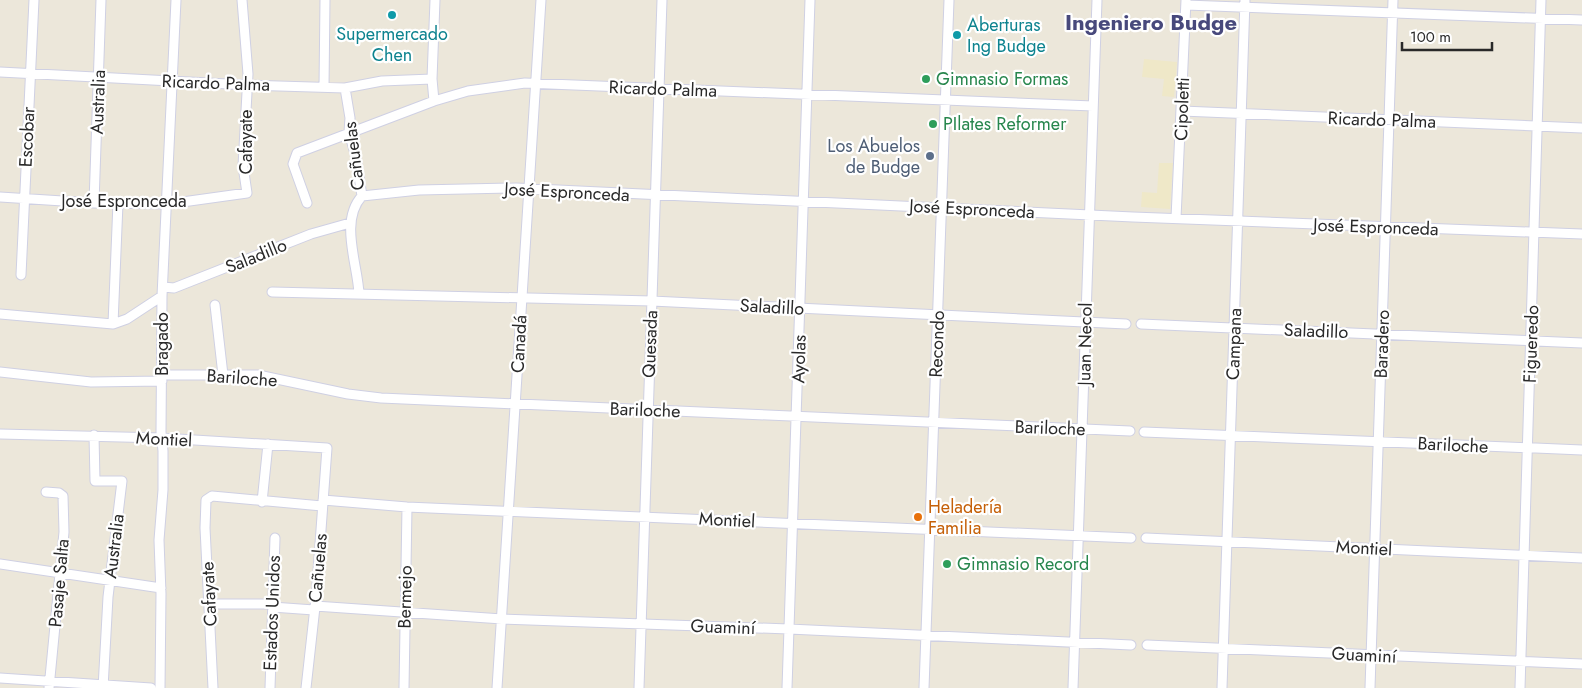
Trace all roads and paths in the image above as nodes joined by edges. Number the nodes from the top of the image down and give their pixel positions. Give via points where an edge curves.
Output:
1 (34, 0) edge
2 (101, 0) edge
3 (176, 0) edge
4 (242, 0) edge
5 (325, 0) edge
6 (435, 0) edge
7 (541, 0) edge
8 (662, 0) edge
9 (810, 0) edge
10 (949, 0) edge
11 (1098, 0) edge
12 (1393, 0) edge
13 (1541, 0) edge
14 (1186, 2) edge
15 (1245, 3) edge
16 (1392, 12) junction
17 (1541, 19) junction
18 (1582, 20) edge
19 (0, 72) edge
20 (30, 73) junction
21 (99, 78) junction
22 (432, 79) junction
23 (173, 82) junction
24 (535, 83) junction
25 (248, 86) junction
26 (324, 87) junction
27 (345, 88) junction
28 (659, 89) junction
29 (807, 94) junction
30 (434, 101) junction
31 (944, 101) junction
32 (1093, 106) junction
33 (1182, 112) junction
34 (1242, 114) junction
35 (1389, 119) junction
36 (1538, 126) junction
37 (1582, 128) edge
38 (349, 132) junction
39 (528, 189) junction
40 (247, 194) joint
41 (362, 196) junction
42 (656, 196) junction
43 (0, 197) edge
44 (23, 198) junction
45 (804, 201) junction
46 (94, 203) junction
47 (118, 203) junction
48 (307, 203) dead end
49 (168, 204) junction
50 (942, 208) junction
51 (1089, 214) junction
52 (1176, 218) junction
53 (1238, 221) junction
54 (350, 223) junction
55 (1385, 227) junction
56 (1534, 232) junction
57 (1582, 234) edge
58 (21, 275) dead end
59 (163, 292) junction
60 (272, 292) dead end
61 (359, 294) junction
62 (521, 297) junction
63 (652, 301) junction
64 (215, 304) dead end
65 (800, 308) junction
66 (0, 314) edge
67 (938, 316) junction
68 (1085, 322) junction
69 (114, 324) junction
70 (1126, 324) dead end
71 (1141, 324) dead end
72 (1235, 328) junction
73 (1382, 334) junction
74 (1532, 341) junction
75 (1582, 343) edge
76 (0, 372) edge
77 (223, 375) junction
78 (162, 378) junction
79 (516, 404) junction
80 (648, 410) junction
81 (797, 416) junction
82 (935, 423) junction
83 (1083, 429) junction
84 (1130, 431) dead end
85 (1144, 432) dead end
86 (0, 434) edge
87 (1231, 435) junction
88 (94, 436) junction
89 (162, 438) junction
90 (1378, 441) junction
91 (268, 444) junction
92 (327, 448) joint
93 (1527, 448) junction
94 (1582, 450) edge
95 (46, 492) dead end
96 (206, 500) joint
97 (262, 502) junction
98 (322, 503) junction
99 (407, 507) junction
100 (507, 511) junction
101 (644, 516) junction
102 (791, 523) junction
103 (930, 528) junction
104 (1079, 536) junction
105 (275, 538) dead end
106 (1131, 538) dead end
107 (1146, 538) dead end
108 (1227, 542) junction
109 (1374, 548) junction
110 (1524, 555) junction
111 (1582, 558) edge
112 (0, 564) edge
113 (60, 572) junction
114 (111, 579) junction
115 (161, 588) junction
116 (210, 604) junction
117 (272, 605) junction
118 (315, 608) junction
119 (405, 612) junction
120 (502, 619) junction
121 (642, 624) junction
122 (789, 629) junction
123 (926, 637) junction
124 (1074, 643) junction
125 (1131, 645) dead end
126 (1147, 645) dead end
127 (1224, 648) junction
128 (1371, 655) junction
129 (1521, 662) junction
130 (1582, 664) edge
131 (0, 678) edge
132 (49, 685) edge
133 (103, 686) edge
134 (152, 688) edge
135 (160, 688) edge
136 (213, 688) edge
137 (270, 688) edge
138 (306, 688) edge
139 (404, 688) edge
140 (497, 688) edge
141 (639, 688) edge
142 (787, 688) edge
143 (924, 688) edge
144 (1073, 688) edge
145 (1222, 688) edge
146 (1370, 688) edge
147 (1520, 688) edge

1 - 20 street, Escobar
2 - 21 street, Australia
3 - 23 street, Bragado
4 - 25 street, Cafayate
5 - 26 street
6 - 22 street
7 - 24 street, Canadá
8 - 28 street, Quesada
9 - 29 street, Ayolas
10 - 31 street, Recondo
11 - 32 street, Juan Necol
12 - 16 street, Baradero
13 - 17 street, Figueredo
14 - 15 street
14 - 33 street, Cipoletti
15 - 16 street
15 - 34 street, Campana
16 - 17 street
16 - 35 street, Baradero
17 - 18 street
17 - 36 street, Figueredo
19 - 20 street, Ricardo Palma
20 - 21 street, Ricardo Palma
20 - 44 street, Escobar
21 - 23 street, Ricardo Palma
21 - 46 street, Australia
22 - 27 street, Ricardo Palma via 382,81
22 - 30 street
23 - 25 street, Ricardo Palma
23 - 49 street, Bragado
24 - 28 street, Ricardo Palma
24 - 30 street, Ricardo Palma via 468,91
24 - 39 street, Canadá
25 - 26 street, Ricardo Palma
25 - 40 street, Cafayate via 243,160
26 - 27 street, Ricardo Palma
27 - 38 street, Cañuelas
28 - 29 street, Ricardo Palma
28 - 42 street, Quesada
29 - 31 street, Ricardo Palma
29 - 45 street, Ayolas
30 - 38 street, Ricardo Palma
31 - 32 street, Ricardo Palma
31 - 50 street, Recondo
32 - 51 street, Juan Necol
33 - 34 street, Ricardo Palma
33 - 52 street, Cipoletti
34 - 35 street, Ricardo Palma
34 - 53 street, Campana
35 - 36 street, Ricardo Palma
35 - 55 street, Baradero
36 - 37 street, Ricardo Palma
36 - 56 street, Figueredo
38 - 41 street, Cañuelas
38 - 48 street, Ricardo Palma via 297,153 293,164
39 - 41 street, José Espronceda via 430,189
39 - 42 street, José Espronceda
39 - 62 street, Canadá
40 - 49 street, José Espronceda
41 - 54 street, Cañuelas
42 - 45 street, José Espronceda
42 - 63 street, Quesada
43 - 44 street, José Espronceda
44 - 46 street, José Espronceda
44 - 58 street, Escobar
45 - 50 street, José Espronceda
45 - 65 street, Ayolas
46 - 47 street, José Espronceda
47 - 49 street, José Espronceda
47 - 69 street
49 - 59 street, Bragado
50 - 51 street, José Espronceda
50 - 67 street, Recondo
51 - 52 street, José Espronceda
51 - 68 street, Juan Necol
52 - 53 street, José Espronceda
53 - 55 street, José Espronceda
53 - 72 street, Campana
54 - 59 street, Saladillo via 311,234
54 - 61 street
55 - 56 street, José Espronceda
55 - 73 street, Baradero
56 - 57 street, José Espronceda
56 - 74 street, Figueredo
59 - 69 street, Saladillo via 127,320
59 - 78 street, Bragado
60 - 61 street, Saladillo
61 - 62 street, Saladillo
62 - 63 street, Saladillo
62 - 79 street, Canadá
63 - 65 street, Saladillo
63 - 80 street, Quesada
64 - 77 street
65 - 67 street, Saladillo
65 - 81 street, Ayolas
66 - 69 street
67 - 68 street, Saladillo
67 - 82 street, Recondo
68 - 70 street, Saladillo
68 - 83 street, Juan Necol
71 - 72 street, Saladillo
72 - 73 street, Saladillo
72 - 87 street, Campana
73 - 74 street, Saladillo
73 - 90 street, Baradero
74 - 75 street, Saladillo
74 - 93 street, Figueredo
76 - 78 street, Bariloche via 66,380
77 - 78 street, Bariloche
77 - 79 street, Bariloche via 258,375 370,397
78 - 89 street, Bragado
79 - 80 street, Bariloche
79 - 100 street, Canadá
80 - 81 street, Bariloche
80 - 101 street, Quesada
81 - 82 street, Bariloche
81 - 102 street, Ayolas
82 - 83 street, Bariloche
82 - 103 street, Recondo
83 - 84 street, Bariloche
83 - 104 street, Juan Necol
85 - 87 street, Bariloche
86 - 88 street, Montiel
87 - 90 street, Bariloche
87 - 108 street, Campana
88 - 89 street, Montiel
88 - 114 street, Australia via 95,482 122,481
89 - 91 street, Montiel
89 - 115 street, Bragado
90 - 93 street, Bariloche
90 - 109 street, Baradero
91 - 92 street, Montiel
91 - 97 street
92 - 98 street, Cañuelas
93 - 94 street, Bariloche
93 - 110 street, Figueredo
95 - 113 street, Pasaje Salta via 64,496
96 - 97 street, Montiel via 212,496
96 - 116 street, Cafayate
97 - 98 street, Montiel
98 - 99 street, Montiel
98 - 118 street, Cañuelas
99 - 100 street, Montiel
99 - 119 street, Bermejo
100 - 101 street, Montiel
100 - 120 street, Canadá
101 - 102 street, Montiel
101 - 121 street, Quesada
102 - 103 street, Montiel
102 - 122 street, Ayolas
103 - 104 street, Montiel
103 - 123 street, Recondo
104 - 106 street, Montiel
104 - 124 street, Juan Necol
105 - 117 street, Estados Unidos
107 - 108 street, Montiel
108 - 109 street, Montiel
108 - 127 street, Campana
109 - 110 street, Montiel
109 - 128 street, Baradero
110 - 111 street, Montiel
110 - 129 street, Figueredo
112 - 113 street
113 - 114 street
113 - 132 street, Pasaje Salta
114 - 115 street
114 - 133 street, Australia
115 - 135 street, Bragado
116 - 117 street, Guaminí
116 - 136 street, Cafayate
117 - 118 street, Guaminí
117 - 137 street, Estados Unidos
118 - 119 street, Guaminí
118 - 138 street, Cañuelas
119 - 120 street, Guaminí
119 - 139 street, Bermejo
120 - 121 street, Guaminí
120 - 140 street, Canadá
121 - 122 street, Guaminí
121 - 141 street, Quesada
122 - 123 street, Guaminí
122 - 142 street, Ayolas
123 - 124 street, Guaminí
123 - 143 street, Recondo
124 - 125 street, Guaminí
124 - 144 street, Juan Necol
126 - 127 street, Guaminí
127 - 128 street, Guaminí
127 - 145 street, Campana
128 - 129 street, Guaminí
128 - 146 street, Baradero
129 - 130 street, Guaminí
129 - 147 street, Figueredo
131 - 132 street
132 - 133 street
133 - 134 street

